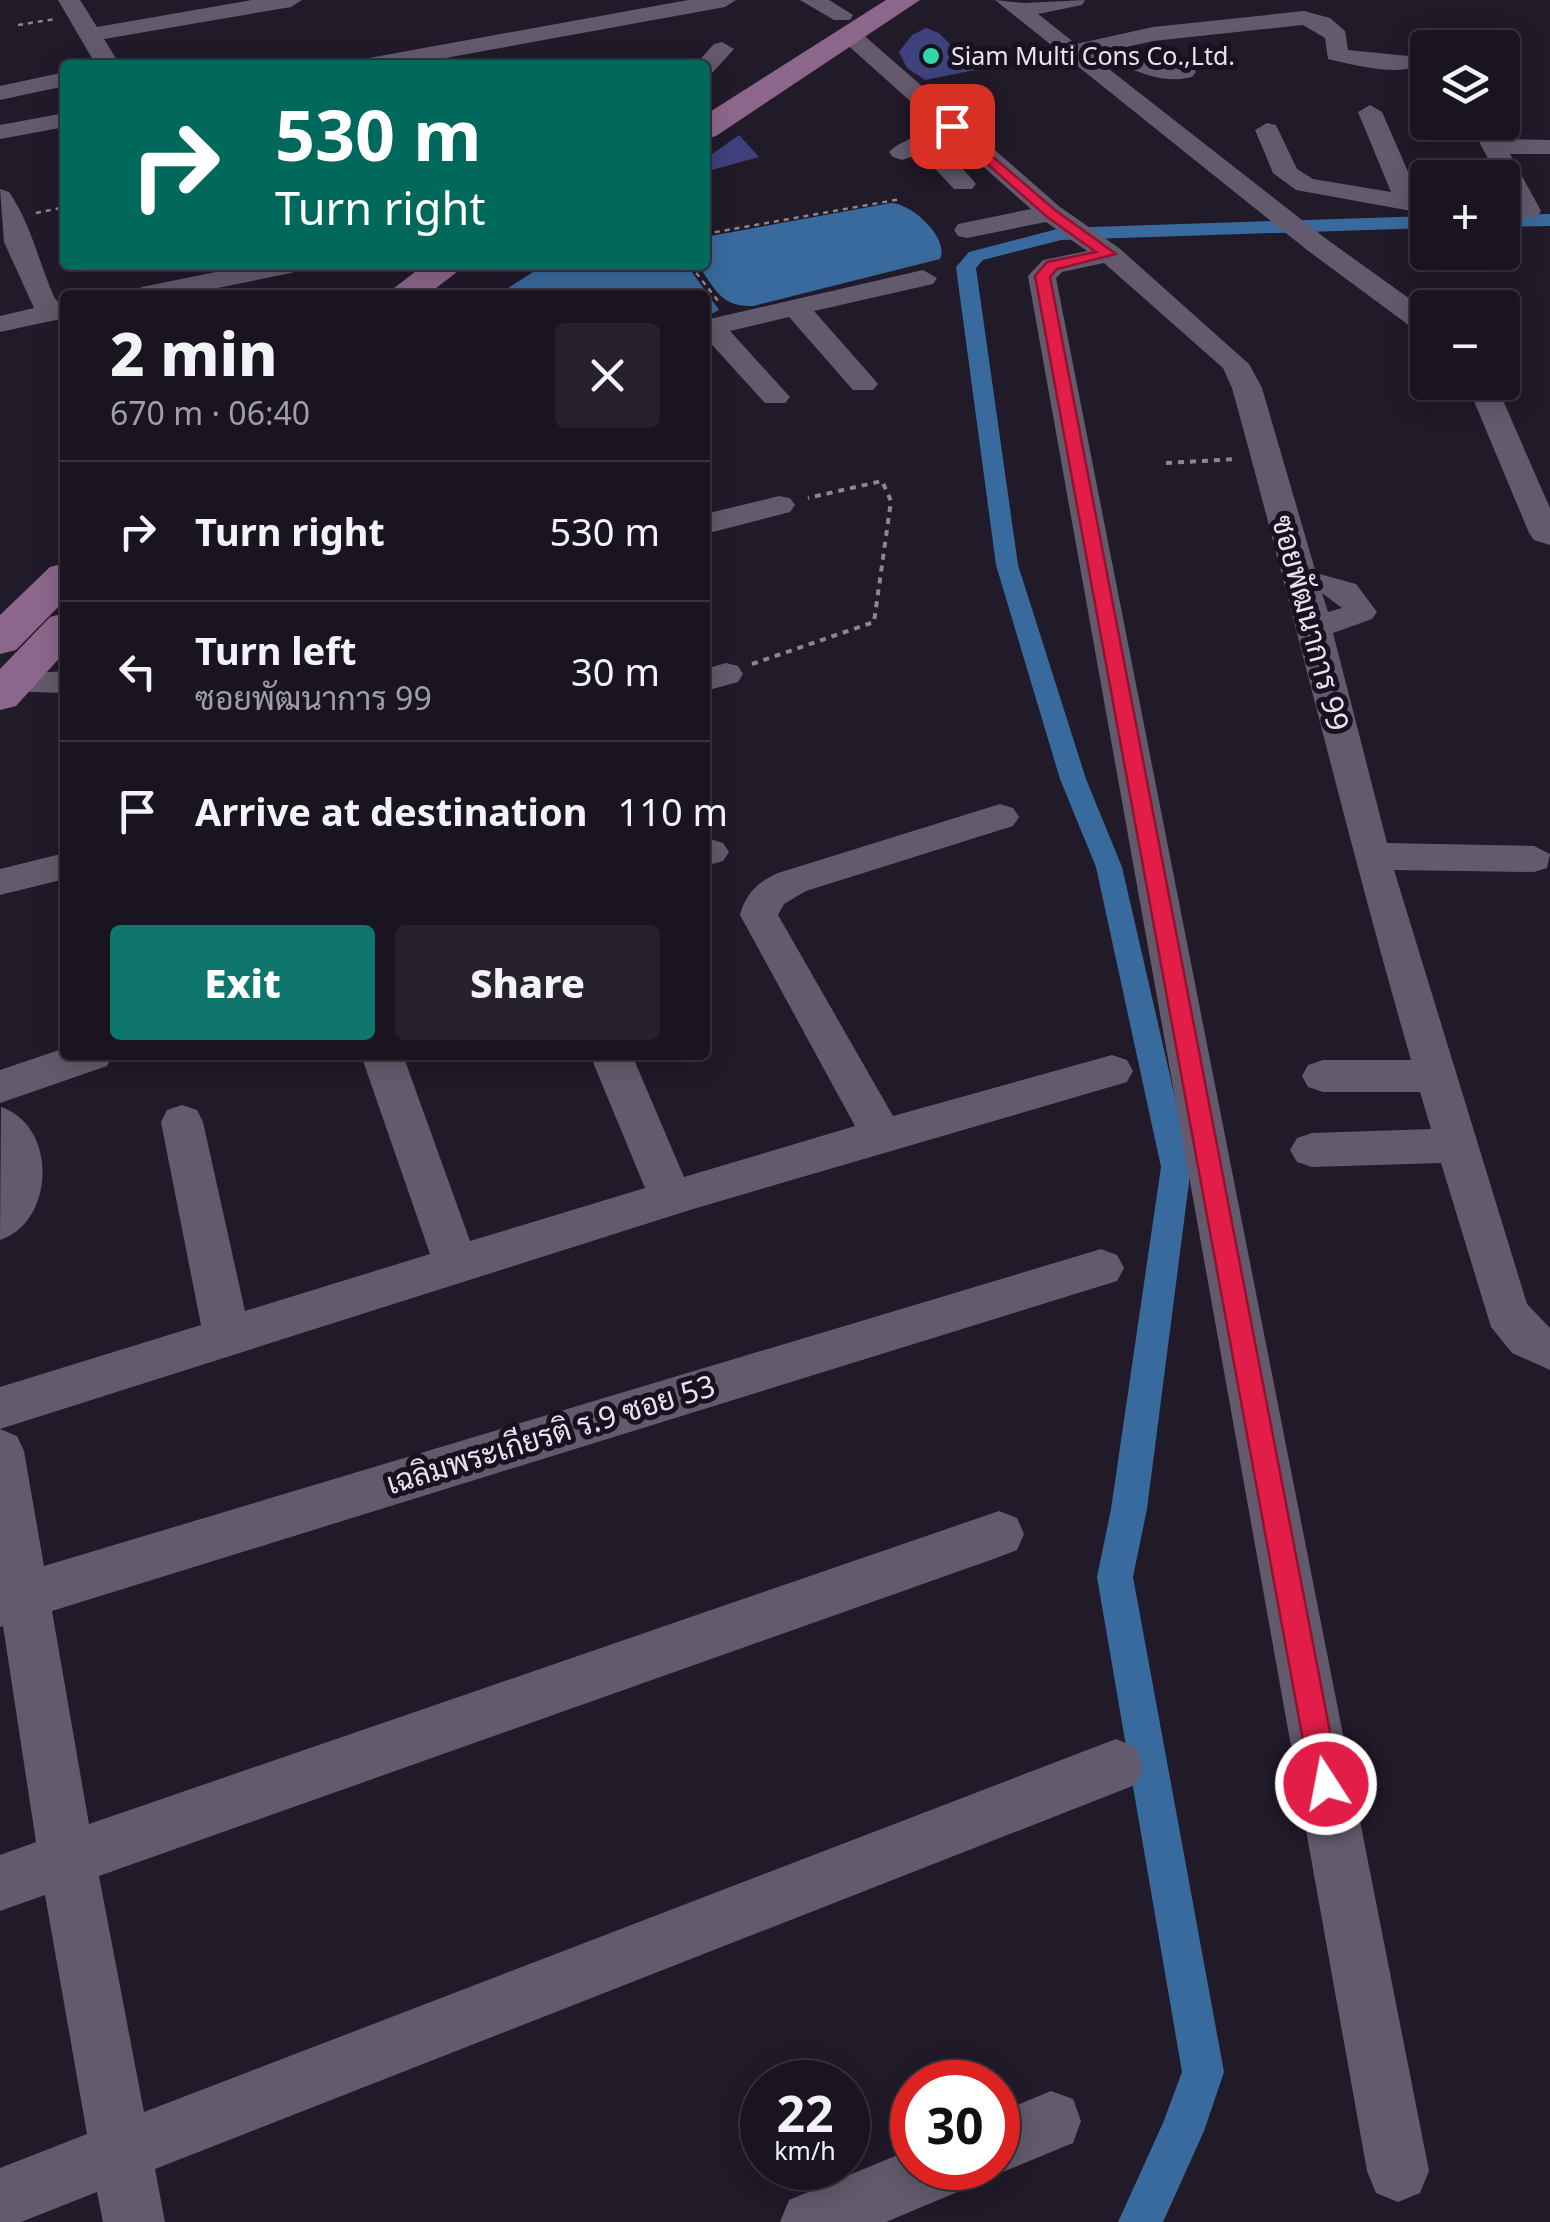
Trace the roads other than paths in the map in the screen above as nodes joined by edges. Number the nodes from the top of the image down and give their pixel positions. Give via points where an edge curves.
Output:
1 (292, 0) edge
2 (726, 0) edge
3 (811, 0) edge
4 (906, 0) edge
5 (1074, 0) edge
6 (1013, 5) edge
7 (79, 17) edge
8 (853, 17) edge
9 (1079, 57) junction
10 (105, 60) edge
11 (396, 60) edge
12 (1179, 62) dead end
13 (1410, 62) dead end
14 (60, 80) edge
15 (0, 93) edge
16 (710, 97) edge
17 (1370, 112) dead end
18 (60, 121) edge
19 (710, 125) edge
20 (952, 126) junction
21 (1267, 130) dead end
22 (0, 132) edge
23 (1491, 140) edge
24 (1494, 146) junction
25 (1550, 147) edge
26 (1295, 179) junction
27 (963, 184) dead end
28 (1247, 189) junction
29 (1410, 189) edge
30 (0, 197) edge
31 (1410, 202) edge
32 (1527, 211) edge
33 (1059, 220) junction
34 (966, 230) dead end
35 (1108, 254) junction
36 (266, 270) edge
37 (463, 270) edge
38 (923, 278) dead end
39 (167, 290) edge
40 (414, 290) edge
41 (795, 307) junction
42 (58, 312) edge
43 (1410, 313) edge
44 (713, 321) edge
45 (0, 324) edge
46 (862, 384) dead end
47 (775, 397) dead end
48 (1488, 400) edge
49 (779, 505) road end
50 (710, 523) edge
51 (1548, 538) edge
52 (60, 581) edge
53 (1302, 581) junction
54 (1310, 622) junction
55 (60, 631) edge
56 (0, 640) edge
57 (60, 683) edge
58 (6, 689) edge
59 (1000, 817) dead end
60 (1371, 856) junction
61 (1534, 859) dead end
62 (60, 867) edge
63 (0, 882) edge
64 (77, 1060) edge
65 (384, 1060) edge
66 (613, 1060) edge
67 (1112, 1071) dead end
68 (1323, 1076) dead end
69 (1437, 1076) junction
70 (0, 1086) edge
71 (182, 1122) dead end
72 (1, 1124) edge
73 (880, 1134) junction
74 (1458, 1145) junction
75 (1312, 1150) dead end
76 (671, 1197) junction
77 (0, 1222) edge
78 (456, 1262) junction
79 (1101, 1268) dead end
80 (227, 1337) junction
81 (1550, 1350) edge
82 (0, 1408) edge
83 (0, 1450) edge
84 (1000, 1534) dead end
85 (12, 1599) edge
86 (1116, 1766) dead end
87 (67, 1858) junction
88 (0, 1883) edge
89 (120, 2149) junction
90 (1398, 2171) dead end
91 (890, 2189) edge
92 (0, 2199) edge
93 (134, 2222) edge
94 (811, 2222) edge

1 - 7 street
2 - 11 street
3 - 8 street, ซอยพัฒนาการ 99
4 - 8 main road
5 - 6 street
6 - 9 street
7 - 10 street
8 - 16 main road
8 - 19 main road
8 - 20 street, ซอยพัฒนาการ 99
9 - 12 street via 1116,57 1160,74
9 - 13 street via 1153,34 1304,18 1322,22 1337,36 1336,54
9 - 28 street
14 - 15 street
17 - 29 street
18 - 22 street
20 - 27 street via 914,148
20 - 33 street, ซอยพัฒนาการ 99
21 - 26 street
23 - 24 street
24 - 25 street
24 - 32 street
26 - 28 street
26 - 31 street
28 - 43 street
30 - 42 street via 13,217 17,242
33 - 34 street
33 - 35 street, ซอยพัฒนาการ 99
35 - 53 street, ซอยพัฒนาการ 99 via 1235,364
35 - 90 street via 1052,266 1042,276
36 - 39 street
37 - 40 main road
38 - 41 street
41 - 44 street
41 - 46 street
42 - 45 street
44 - 47 street
48 - 51 street
49 - 50 street
52 - 56 main road
53 - 54 street, ซอยพัฒนาการ 99
53 - 54 street via 1345,590 1360,612 1336,623
54 - 60 street, ซอยพัฒนาการ 99
55 - 58 main road
57 - 58 street
59 - 73 street via 792,882 761,904 759,915
60 - 61 street
60 - 69 street, ซอยพัฒนาการ 99
62 - 63 street
64 - 70 street
65 - 78 street
66 - 76 street
67 - 73 street
68 - 69 street
69 - 74 street, ซอยพัฒนาการ 99
71 - 80 street
72 - 77 street via 26,1169
73 - 76 street
74 - 75 street
74 - 81 street, ซอยพัฒนาการ 99 via 1507,1313 1528,1339
76 - 78 street
78 - 80 street
79 - 85 street, เฉลิมพระเกียรติ ร.9 ซอย 53
80 - 82 street
83 - 85 street
84 - 87 street
85 - 87 street
86 - 89 street
87 - 88 street
87 - 89 street
89 - 92 street
89 - 93 street
91 - 94 street

